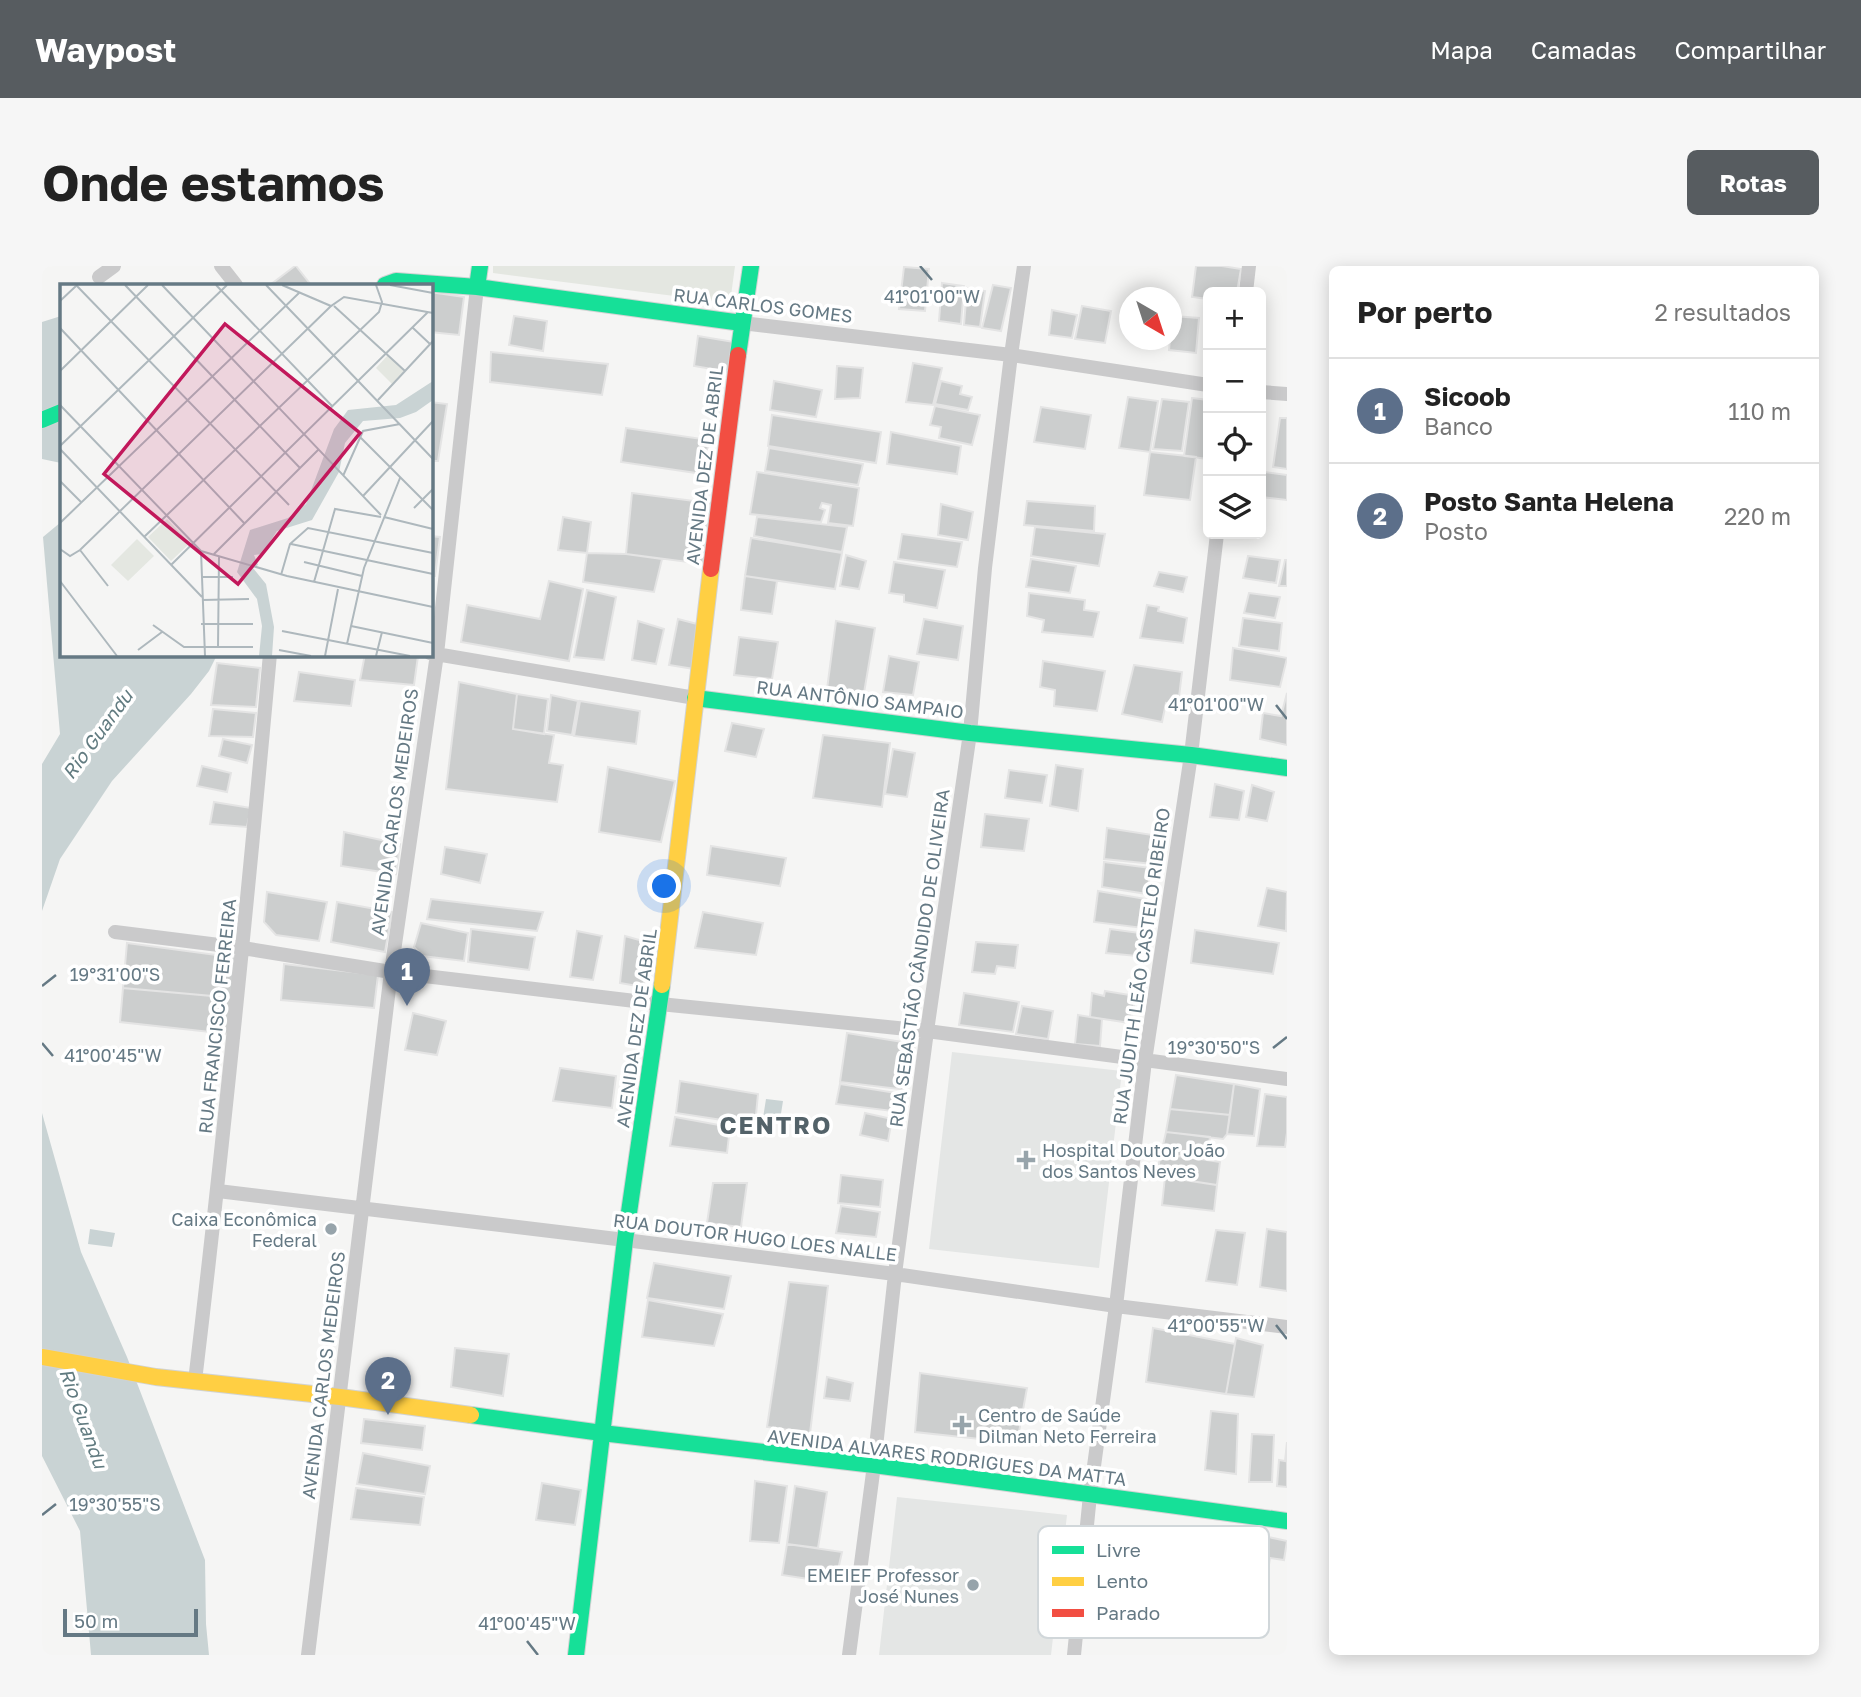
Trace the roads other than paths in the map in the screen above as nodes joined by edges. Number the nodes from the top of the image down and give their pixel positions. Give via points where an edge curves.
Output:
1 (114, 266) edge
2 (221, 266) edge
3 (384, 266) edge
4 (480, 266) edge
5 (751, 266) edge
6 (1024, 266) edge
7 (1249, 266) edge
8 (100, 277) dead end
9 (391, 283) edge
10 (235, 284) edge
11 (432, 285) edge
12 (1247, 287) edge
13 (477, 288) junction
14 (742, 323) junction
15 (1011, 355) junction
16 (1203, 384) edge
17 (1266, 392) edge
18 (1287, 394) edge
19 (60, 412) edge
20 (42, 420) edge
21 (1216, 539) edge
22 (433, 653) edge
23 (270, 656) edge
24 (695, 698) junction
25 (970, 733) junction
26 (1191, 755) junction
27 (1287, 768) edge
28 (115, 932) dead end
29 (243, 948) junction
30 (391, 972) junction
31 (660, 1004) junction
32 (927, 1031) junction
33 (1145, 1061) junction
34 (1287, 1079) edge
35 (218, 1191) junction
36 (362, 1210) junction
37 (625, 1240) junction
38 (895, 1274) junction
39 (1116, 1306) junction
40 (1287, 1327) edge
41 (42, 1357) edge
42 (195, 1381) junction
43 (341, 1397) junction
44 (602, 1433) junction
45 (874, 1465) junction
46 (1090, 1495) junction
47 (1287, 1521) edge
48 (1087, 1526) edge
49 (308, 1655) edge
50 (576, 1655) edge
51 (849, 1655) edge

1 - 8 street
2 - 10 street
3 - 9 street
4 - 13 street, AVENIDA CARLOS MEDEIROS
5 - 14 street, AVENIDA DEZ DE ABRIL
6 - 15 street, RUA SEBASTIÃO CÂNDIDO DE OLIVEIRA
7 - 12 street
11 - 13 street, RUA CARLOS GOMES
13 - 14 street, RUA CARLOS GOMES
13 - 22 street, AVENIDA CARLOS MEDEIROS
14 - 15 street, RUA CARLOS GOMES
14 - 24 street, AVENIDA DEZ DE ABRIL
15 - 16 street, RUA CARLOS GOMES
15 - 25 street, RUA SEBASTIÃO CÂNDIDO DE OLIVEIRA
17 - 18 street
19 - 20 street
21 - 26 street, RUA JUDITH LEÃO CASTELO RIBEIRO
22 - 24 street, RUA ANTÔNIO SAMPAIO
22 - 30 street, AVENIDA CARLOS MEDEIROS
23 - 29 street, RUA FRANCISCO FERREIRA
24 - 25 street, RUA ANTÔNIO SAMPAIO
24 - 31 street, AVENIDA DEZ DE ABRIL
25 - 26 street, RUA ANTÔNIO SAMPAIO
25 - 32 street, RUA SEBASTIÃO CÂNDIDO DE OLIVEIRA
26 - 27 street, RUA ANTÔNIO SAMPAIO
26 - 33 street, RUA JUDITH LEÃO CASTELO RIBEIRO
28 - 29 street
29 - 30 street
29 - 35 street, RUA FRANCISCO FERREIRA
30 - 31 street
30 - 36 street, AVENIDA CARLOS MEDEIROS
31 - 32 street
31 - 37 street, AVENIDA DEZ DE ABRIL
32 - 33 street
32 - 38 street, RUA SEBASTIÃO CÂNDIDO DE OLIVEIRA
33 - 34 street
33 - 39 street, RUA JUDITH LEÃO CASTELO RIBEIRO
35 - 36 street, RUA DOUTOR HUGO LOES NALLE
35 - 42 street, RUA FRANCISCO FERREIRA
36 - 37 street, RUA DOUTOR HUGO LOES NALLE
36 - 43 street, AVENIDA CARLOS MEDEIROS
37 - 38 street, RUA DOUTOR HUGO LOES NALLE
37 - 44 street, AVENIDA DEZ DE ABRIL
38 - 39 street, RUA DOUTOR HUGO LOES NALLE
38 - 45 street, RUA SEBASTIÃO CÂNDIDO DE OLIVEIRA
39 - 40 street, RUA DOUTOR HUGO LOES NALLE
39 - 46 street, RUA JUDITH LEÃO CASTELO RIBEIRO
41 - 42 street, AVENIDA ALVARES RODRIGUES DA MATTA
42 - 43 street, AVENIDA ALVARES RODRIGUES DA MATTA
43 - 44 street, AVENIDA ALVARES RODRIGUES DA MATTA
43 - 49 street, AVENIDA CARLOS MEDEIROS
44 - 45 street, AVENIDA ALVARES RODRIGUES DA MATTA
44 - 50 street, AVENIDA DEZ DE ABRIL
45 - 46 street, AVENIDA ALVARES RODRIGUES DA MATTA
45 - 51 street, RUA SEBASTIÃO CÂNDIDO DE OLIVEIRA
46 - 47 street, AVENIDA ALVARES RODRIGUES DA MATTA
46 - 48 street, RUA JUDITH LEÃO CASTELO RIBEIRO

